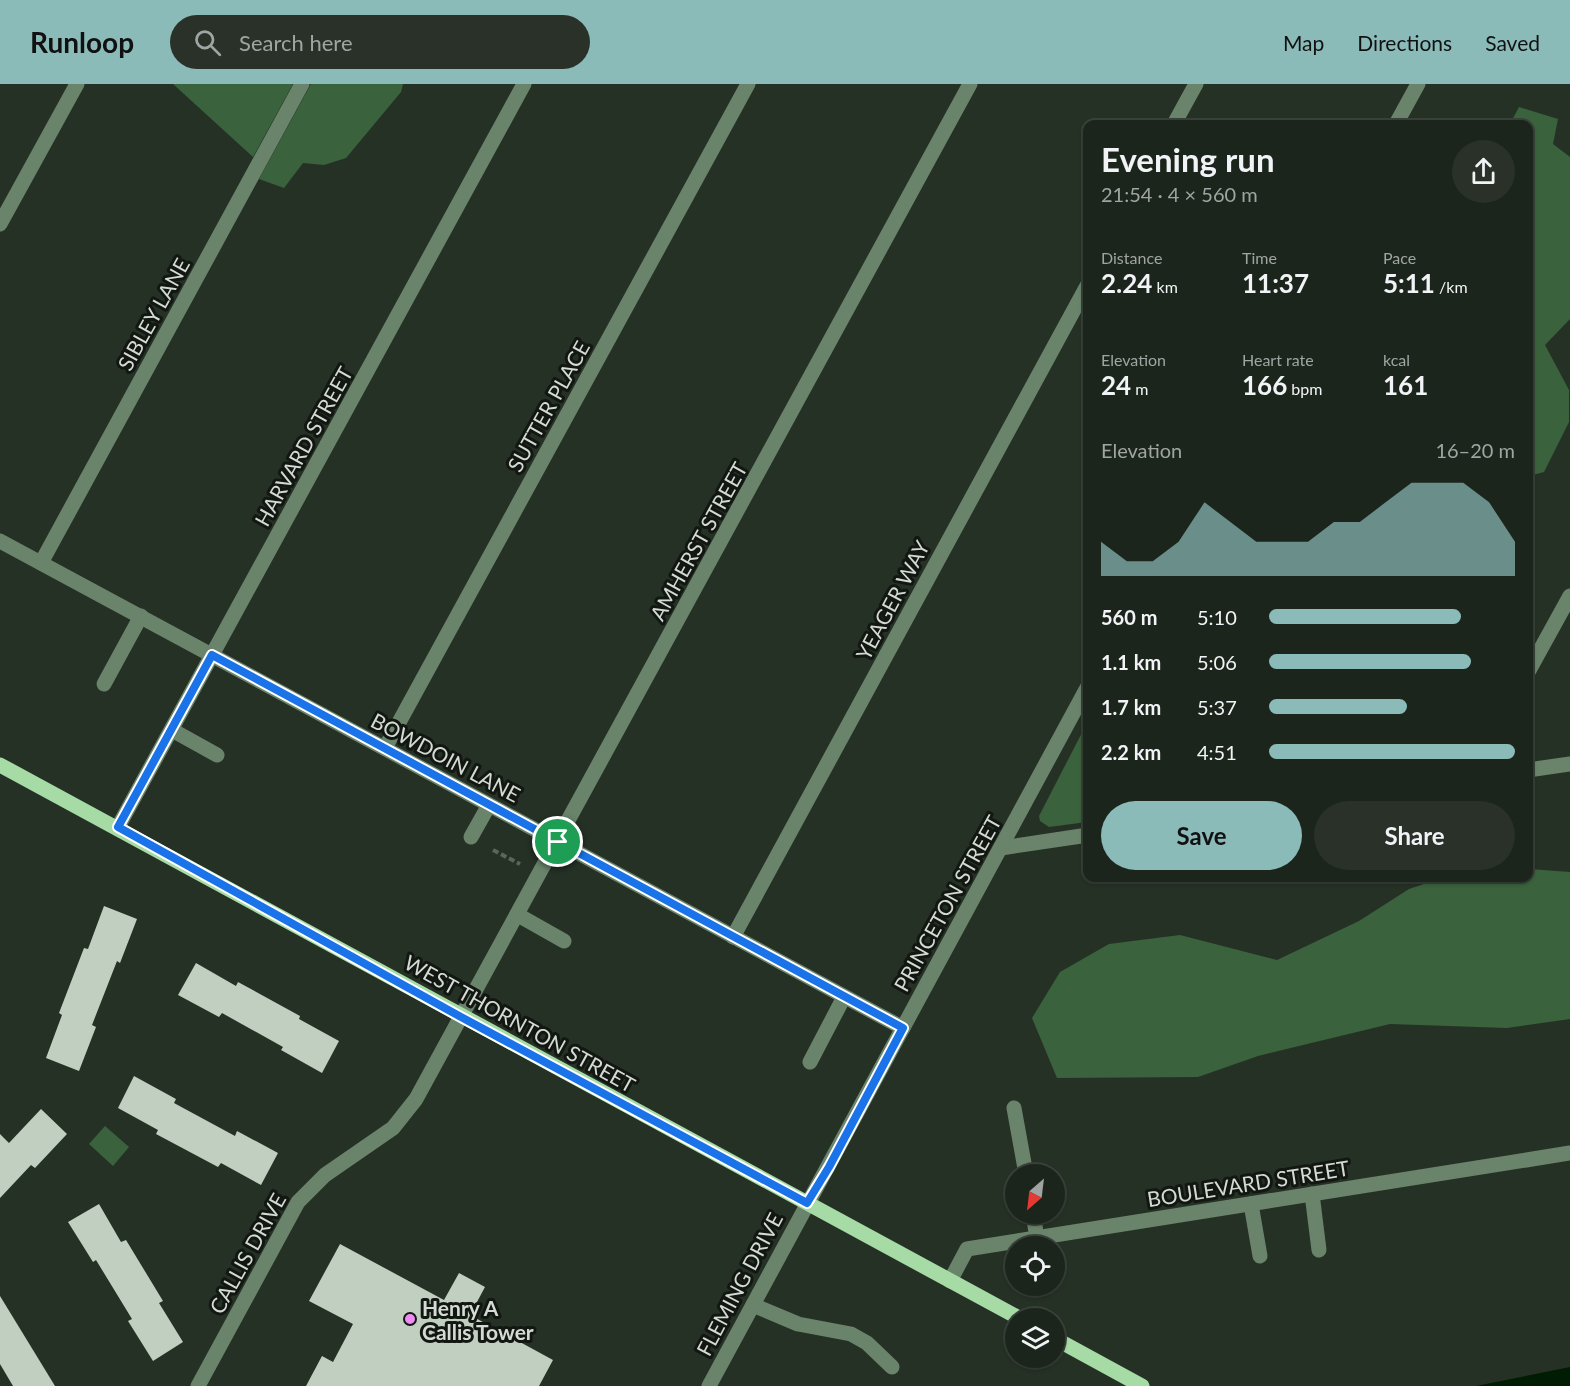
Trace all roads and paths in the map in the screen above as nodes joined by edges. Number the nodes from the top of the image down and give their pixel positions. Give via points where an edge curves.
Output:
1 (76, 84) edge
2 (302, 84) edge
3 (525, 84) edge
4 (748, 84) edge
5 (970, 84) edge
6 (1196, 84) edge
7 (1418, 84) edge
8 (1176, 120) edge
9 (1398, 120) edge
10 (0, 224) edge
11 (1083, 293) edge
12 (0, 541) edge
13 (41, 563) junction
14 (1570, 596) edge
15 (141, 616) junction
16 (212, 655) junction
17 (1533, 663) edge
18 (104, 684) dead end
19 (1083, 695) edge
20 (172, 730) junction
21 (385, 748) junction
22 (217, 755) dead end
23 (1570, 764) edge
24 (0, 765) edge
25 (1533, 769) edge
26 (489, 805) junction
27 (118, 827) junction
28 (1083, 836) edge
29 (471, 837) dead end
30 (558, 842) junction
31 (1001, 848) junction
32 (494, 850) dead end
33 (520, 864) dead end
34 (518, 915) junction
35 (733, 937) junction
36 (564, 941) dead end
37 (844, 997) junction
38 (461, 1017) junction
39 (903, 1028) junction
40 (810, 1062) dead end
41 (1014, 1108) dead end
42 (1570, 1153) edge
43 (1024, 1164) edge
44 (1312, 1194) junction
45 (807, 1203) junction
46 (1251, 1204) junction
47 (1050, 1236) edge
48 (1005, 1243) edge
49 (1319, 1250) dead end
50 (1260, 1256) dead end
51 (950, 1281) junction
52 (753, 1305) junction
53 (1005, 1310) edge
54 (1065, 1344) edge
55 (892, 1367) dead end
56 (199, 1386) edge
57 (709, 1386) edge
58 (1142, 1386) edge

1 - 10 street
2 - 13 street, SIBLEY LANE
3 - 16 street, HARVARD STREET
4 - 21 street, SUTTER PLACE
5 - 30 street, AMHERST STREET
6 - 8 street
7 - 9 street
11 - 35 street, YEAGER WAY
12 - 13 street, BOWDOIN LANE
13 - 15 street, BOWDOIN LANE
14 - 17 street
15 - 16 street, BOWDOIN LANE
15 - 18 street
16 - 20 street, HARVARD STREET
16 - 21 street, BOWDOIN LANE
19 - 31 street, PRINCETON STREET
20 - 22 street
20 - 27 street, HARVARD STREET
21 - 26 street, BOWDOIN LANE
23 - 25 street
24 - 27 main road, WEST THORNTON STREET
26 - 29 street
26 - 30 street, BOWDOIN LANE
27 - 38 main road, WEST THORNTON STREET
28 - 31 street
30 - 34 street, AMHERST STREET
30 - 35 street, BOWDOIN LANE
31 - 39 street, PRINCETON STREET
32 - 33 path
34 - 36 street
34 - 38 street, AMHERST STREET
35 - 37 street, BOWDOIN LANE
37 - 39 street, BOWDOIN LANE
37 - 40 street
38 - 45 main road, WEST THORNTON STREET
38 - 56 street, CALLIS DRIVE via 405,1114 377,1141 325,1174 298,1202
39 - 45 street, PRINCETON STREET
41 - 43 street
42 - 44 street, BOULEVARD STREET
44 - 46 street, BOULEVARD STREET
44 - 49 street
45 - 51 main road, WEST THORNTON STREET
45 - 52 street, FLEMING DRIVE
46 - 47 street, BOULEVARD STREET
46 - 50 street
48 - 51 street, BOULEVARD STREET via 967,1249
51 - 53 main road, WEST THORNTON STREET
52 - 55 street via 798,1324 851,1334 867,1343
52 - 57 street, FLEMING DRIVE
54 - 58 main road

